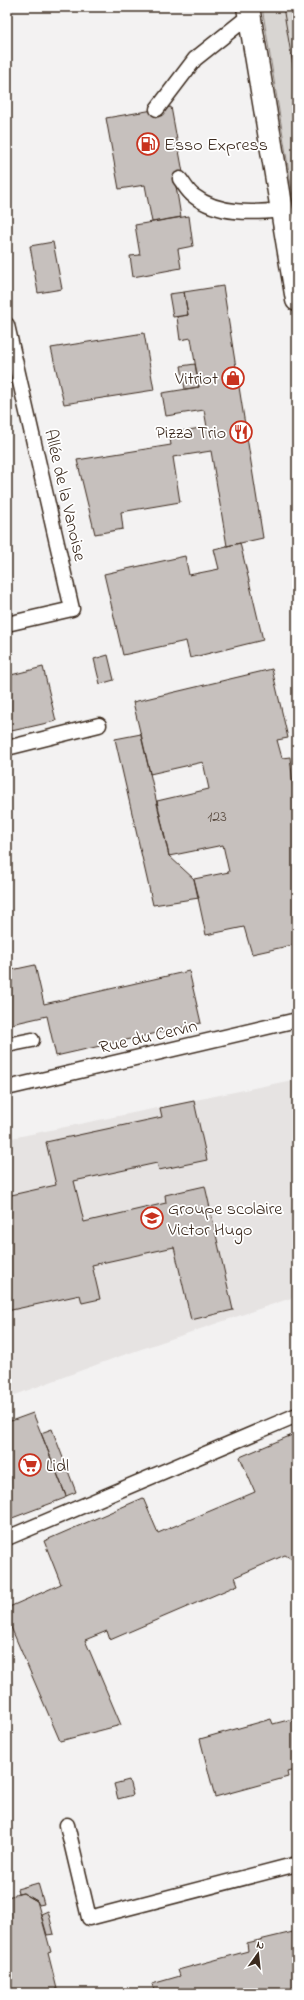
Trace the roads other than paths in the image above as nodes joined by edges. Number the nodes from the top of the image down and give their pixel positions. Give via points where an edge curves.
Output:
1 (248, 12) edge
2 (157, 109) dead end
3 (180, 179) dead end
4 (283, 210) junction
5 (297, 300) edge
6 (7, 326) edge
7 (7, 624) edge
8 (99, 725) dead end
9 (7, 748) edge
10 (297, 1020) edge
11 (32, 1040) dead end
12 (7, 1045) edge
13 (7, 1088) edge
14 (297, 1415) edge
15 (7, 1538) edge
16 (67, 1826) dead end
17 (297, 1864) edge

1 - 2 lane via 195,59
1 - 4 main road
3 - 4 lane via 193,196 230,210 250,213
4 - 5 main road
6 - 7 lane, Allée de la Vanoise via 72,609
8 - 9 lane
10 - 13 lane, Rue du Cervin
11 - 12 lane
14 - 15 lane
16 - 17 lane via 89,1918

